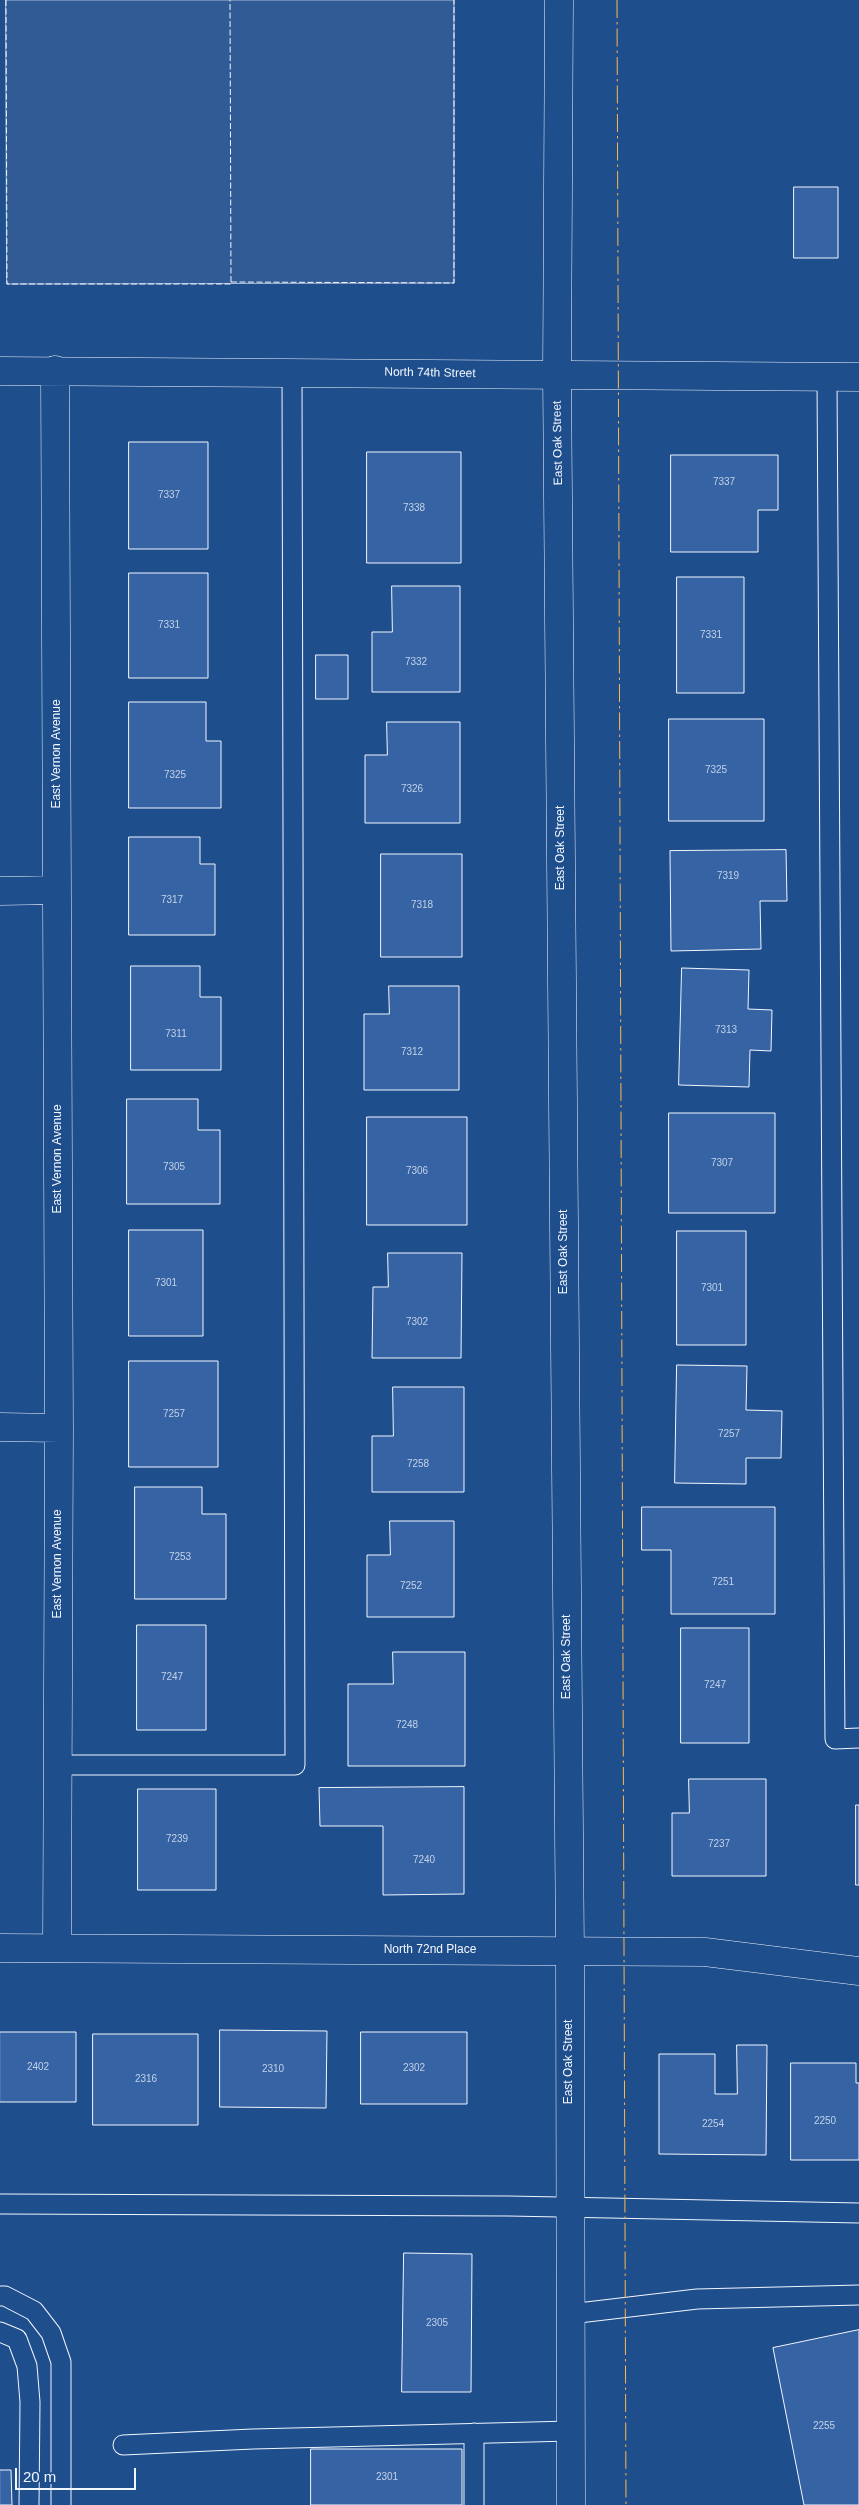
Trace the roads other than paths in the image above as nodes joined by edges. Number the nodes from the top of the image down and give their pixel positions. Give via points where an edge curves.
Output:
1 (559, 0) edge
2 (0, 370) edge
3 (55, 370) junction
4 (292, 372) junction
5 (557, 375) junction
6 (827, 377) junction
7 (859, 377) edge
8 (57, 890) junction
9 (0, 891) edge
10 (0, 1427) edge
11 (59, 1428) junction
12 (859, 1738) edge
13 (58, 1765) junction
14 (0, 1948) edge
15 (57, 1948) junction
16 (570, 1950) junction
17 (859, 1971) edge
18 (0, 2204) edge
19 (569, 2209) junction
20 (859, 2213) edge
21 (859, 2295) edge
22 (0, 2296) edge
23 (570, 2314) junction
24 (0, 2332) edge
25 (571, 2431) junction
26 (474, 2433) junction
27 (123, 2445) dead end
28 (29, 2505) edge
29 (61, 2505) edge
30 (474, 2505) edge
31 (571, 2505) edge

1 - 5 street, East Oak Street
2 - 3 street, North 74th Street
3 - 4 street, North 74th Street
3 - 8 street, East Vernon Avenue
4 - 5 street, North 74th Street
4 - 13 lane via 295,1765
5 - 6 street, North 74th Street
5 - 16 street, East Oak Street
6 - 7 street, North 74th Street
6 - 12 lane via 835,1739
8 - 9 street
8 - 11 street, East Vernon Avenue
10 - 11 street
11 - 13 street, East Vernon Avenue
13 - 15 street, East Vernon Avenue
14 - 15 street, North 72nd Place
15 - 16 street, North 72nd Place
16 - 17 street, North 72nd Place via 705,1952
16 - 19 street, East Oak Street
18 - 19 lane
19 - 20 lane
19 - 23 street, East Oak Street
21 - 23 lane via 697,2299
22 - 29 lane via 34,2311 51,2333 61,2362
23 - 25 street, East Oak Street
24 - 28 lane via 17,2338 27,2366
25 - 26 lane
25 - 31 street, East Oak Street
26 - 27 lane
26 - 30 lane

